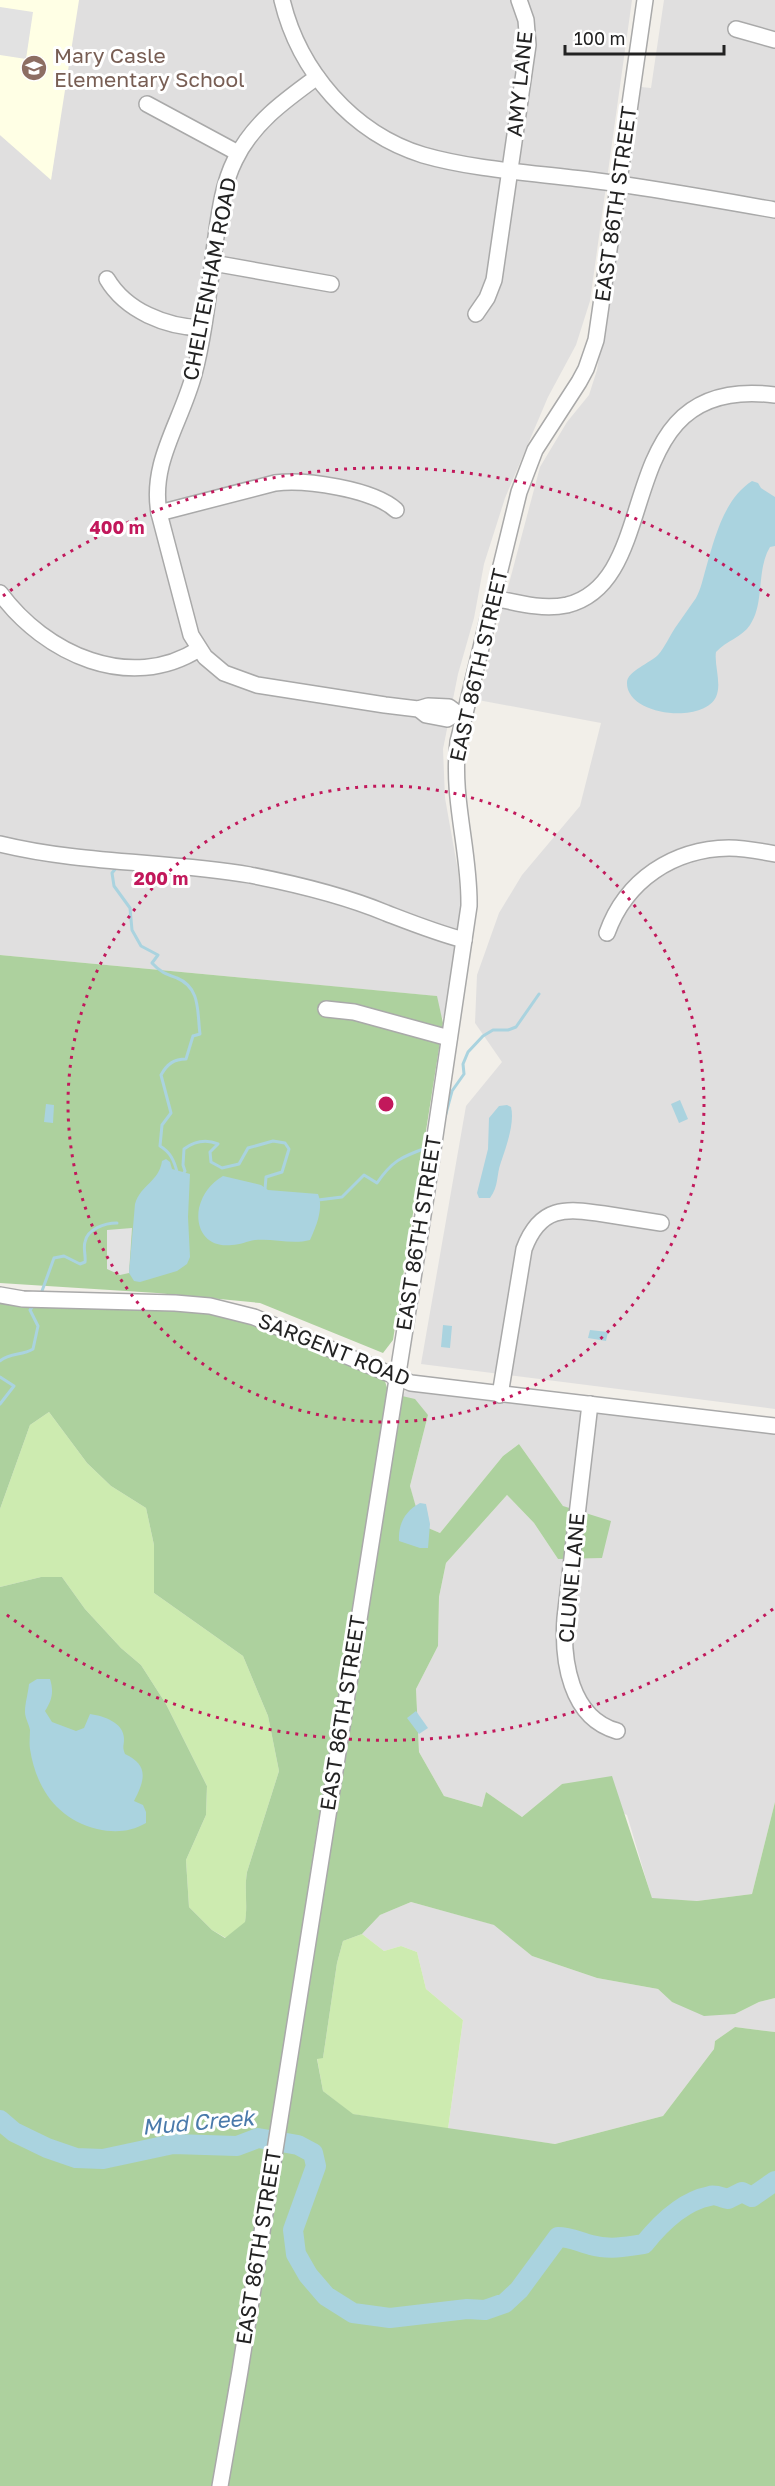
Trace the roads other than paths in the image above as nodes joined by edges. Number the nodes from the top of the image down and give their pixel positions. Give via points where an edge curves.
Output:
1 (282, 0) edge
2 (519, 0) edge
3 (645, 0) edge
4 (736, 29) dead end
5 (775, 40) edge
6 (317, 77) junction
7 (147, 104) dead end
8 (238, 153) junction
9 (510, 170) junction
10 (619, 184) junction
11 (775, 210) edge
12 (213, 263) junction
13 (107, 279) dead end
14 (331, 284) dead end
15 (476, 314) dead end
16 (202, 328) junction
17 (775, 395) edge
18 (396, 510) dead end
19 (159, 513) junction
20 (1, 598) edge
21 (494, 598) junction
22 (200, 649) junction
23 (461, 714) junction
24 (0, 844) edge
25 (775, 854) edge
26 (607, 933) dead end
27 (464, 940) junction
28 (326, 1009) dead end
29 (449, 1038) junction
30 (661, 1223) dead end
31 (0, 1295) edge
32 (396, 1376) junction
33 (500, 1395) junction
34 (590, 1404) junction
35 (775, 1426) edge
36 (617, 1731) dead end
37 (220, 2486) edge

1 - 6 street via 298,46
2 - 9 street, AMY LANE via 528,45
3 - 10 street, EAST 86TH STREET
4 - 5 street
6 - 8 street, CHELTENHAM ROAD via 266,116
6 - 9 street via 347,111 401,146 448,161
7 - 8 street
8 - 12 street, CHELTENHAM ROAD via 222,201
9 - 10 street
9 - 15 street, AMY LANE via 494,280 488,298
10 - 11 street
10 - 21 street, EAST 86TH STREET via 593,347 579,382 529,464
12 - 14 street
12 - 16 street, CHELTENHAM ROAD
13 - 16 street via 126,301 144,313 172,324
16 - 19 street, CHELTENHAM ROAD via 194,373 158,470
17 - 21 street via 724,396 692,411 674,427 653,461 618,561 608,578 590,595 552,607
18 - 19 street via 366,493 292,482 274,483
19 - 22 street, CHELTENHAM ROAD via 185,619
20 - 22 street via 42,636 95,662 128,669 153,668
21 - 23 street, EAST 86TH STREET
22 - 23 street, CHELTENHAM ROAD via 220,670 253,684 418,709 426,715 447,719
23 - 27 street, EAST 86TH STREET via 455,777 469,876
24 - 27 street via 48,854 202,868 268,879 349,900
25 - 26 street via 717,849 671,862 649,874 622,900
27 - 29 street, EAST 86TH STREET
28 - 29 street via 354,1012
29 - 32 street, EAST 86TH STREET
30 - 33 street via 569,1210 552,1214 537,1225 524,1249
31 - 32 street, SARGENT ROAD via 180,1303 225,1309 263,1320
32 - 33 street, SARGENT ROAD via 411,1383
32 - 37 street, EAST 86TH STREET
33 - 34 street, SARGENT ROAD
34 - 35 street, SARGENT ROAD
34 - 36 street, CLUNE LANE via 564,1650 582,1707 595,1721

